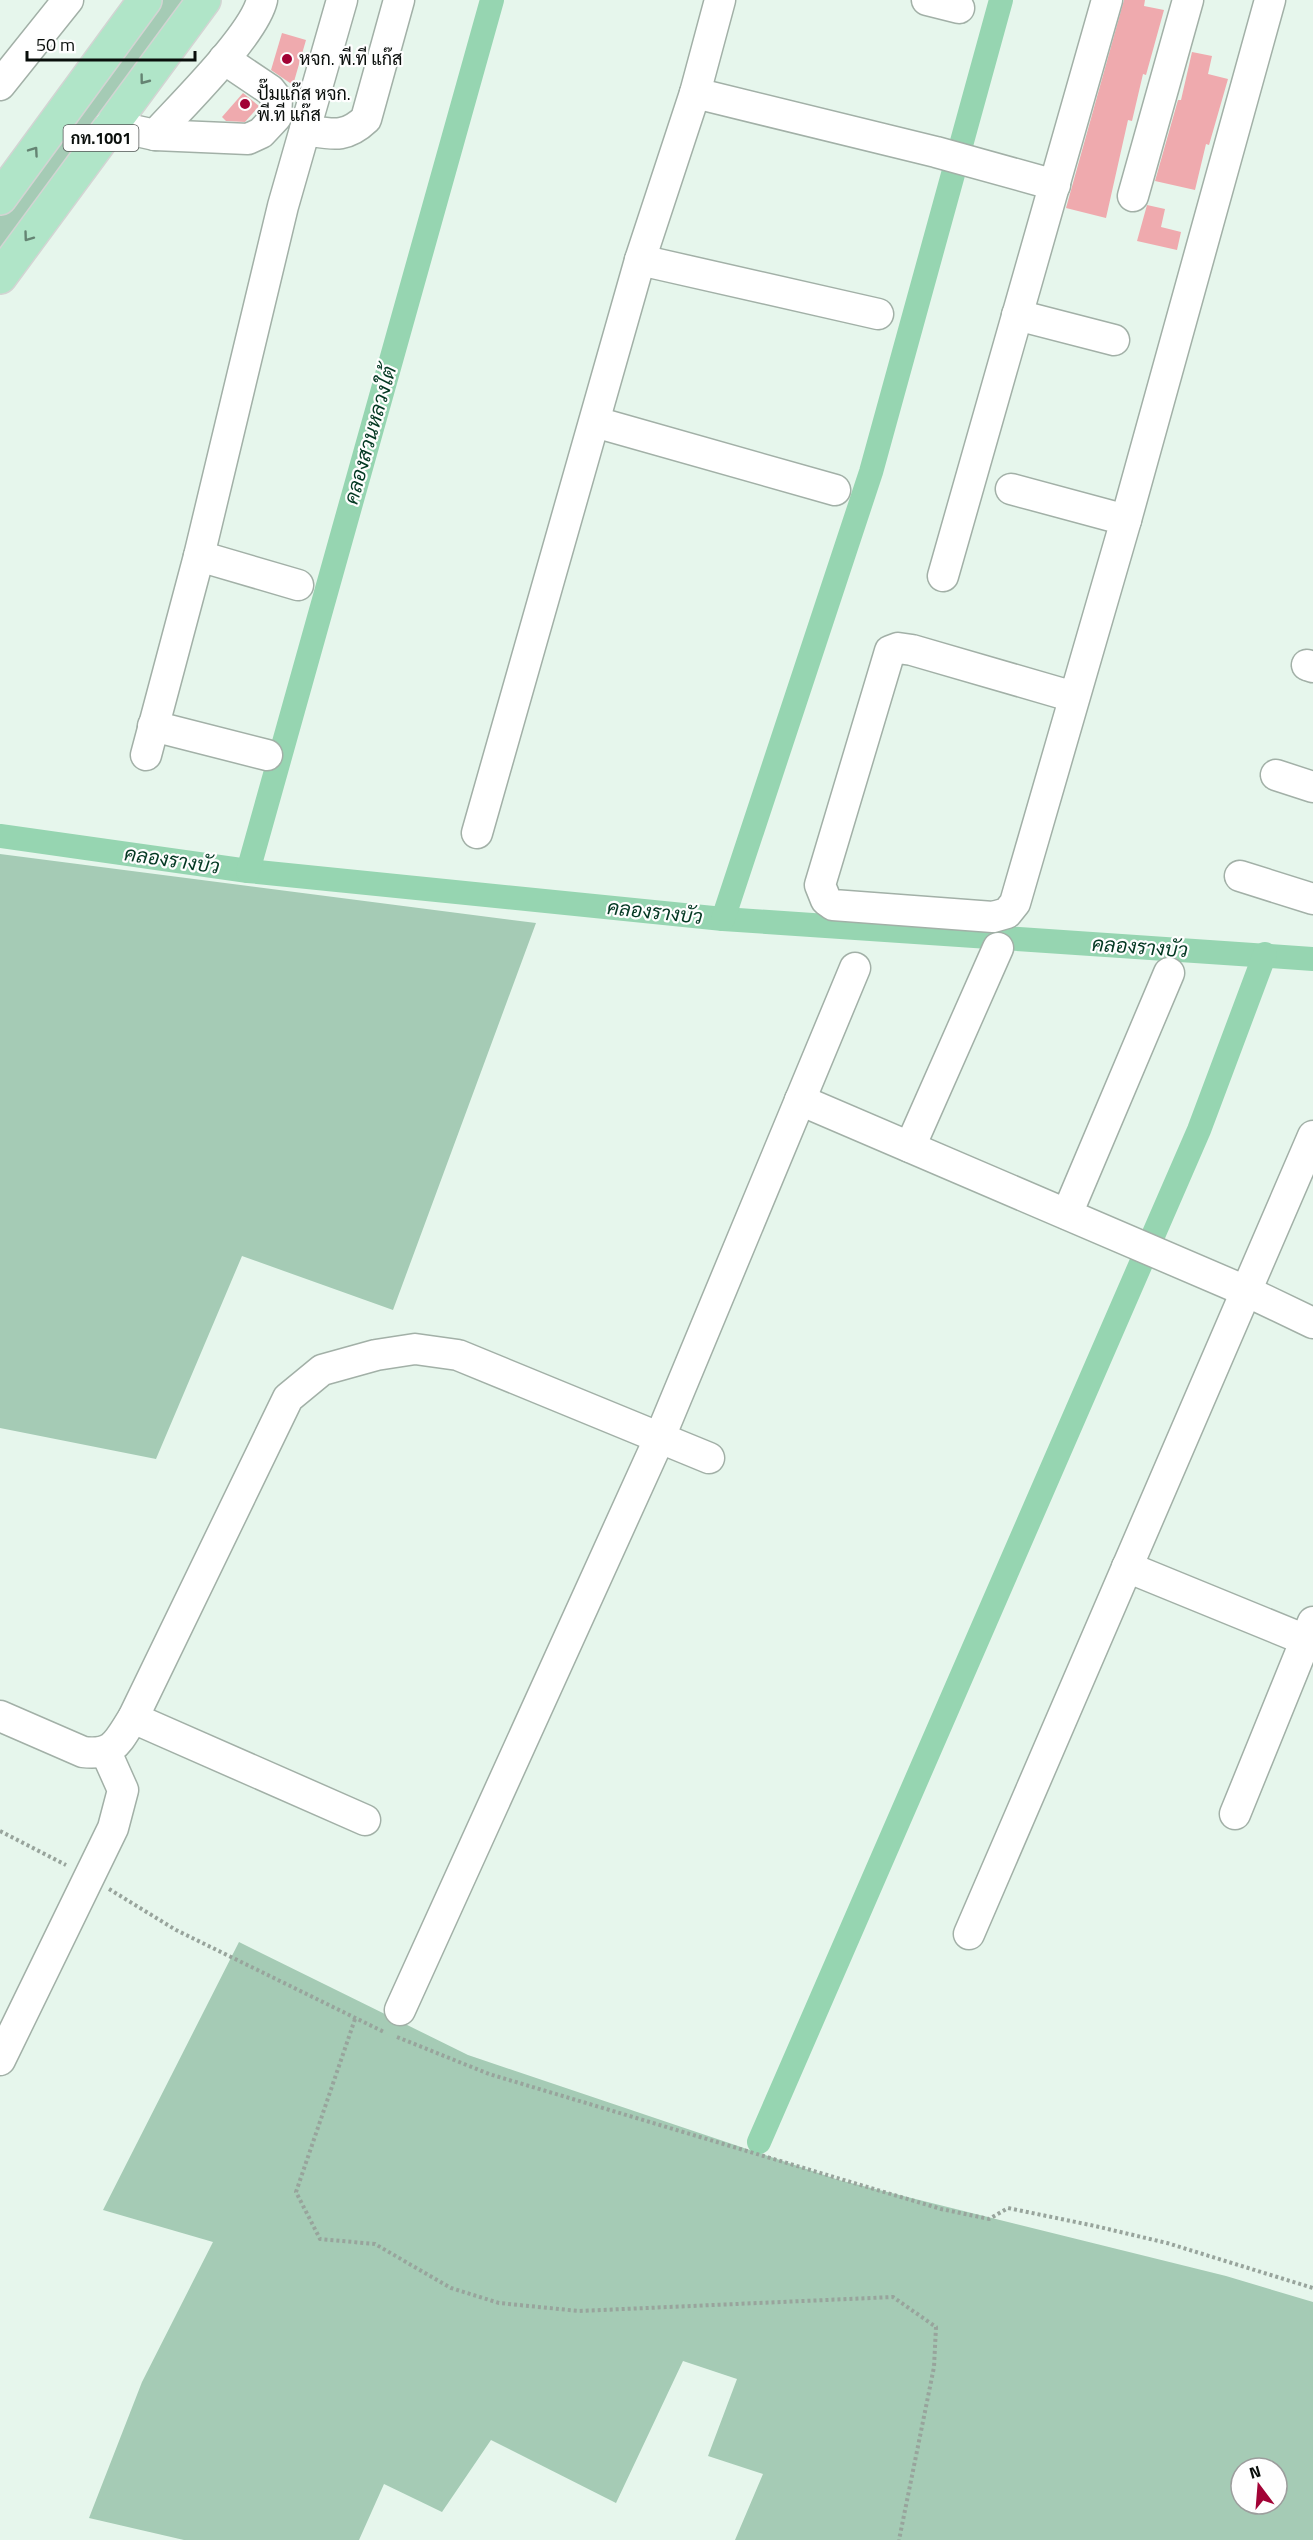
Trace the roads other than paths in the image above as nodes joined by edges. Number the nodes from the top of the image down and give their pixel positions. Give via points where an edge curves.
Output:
1 (68, 0) edge
2 (145, 0) edge
3 (204, 0) edge
4 (262, 0) edge
5 (342, 0) edge
6 (399, 0) edge
7 (720, 0) edge
8 (927, 0) edge
9 (1107, 0) edge
10 (1188, 0) edge
11 (1270, 0) edge
12 (959, 8) dead end
13 (224, 59) junction
14 (0, 85) edge
15 (695, 93) junction
16 (110, 125) junction
17 (305, 130) junction
18 (155, 135) junction
19 (1055, 185) junction
20 (1133, 196) dead end
21 (0, 198) edge
22 (640, 260) junction
23 (0, 277) edge
24 (878, 314) dead end
25 (1017, 315) junction
26 (1114, 340) dead end
27 (595, 422) junction
28 (1011, 489) dead end
29 (835, 490) dead end
30 (1126, 520) junction
31 (199, 555) junction
32 (943, 576) dead end
33 (298, 585) dead end
34 (1074, 697) junction
35 (153, 726) junction
36 (146, 755) dead end
37 (267, 755) dead end
38 (1276, 775) dead end
39 (1313, 787) edge
40 (477, 833) dead end
41 (1240, 876) dead end
42 (1313, 899) edge
43 (998, 948) dead end
44 (855, 968) dead end
45 (1169, 973) dead end
46 (800, 1100) junction
47 (1313, 1136) edge
48 (910, 1147) junction
49 (1067, 1214) junction
50 (1248, 1292) junction
51 (1313, 1323) edge
52 (660, 1437) junction
53 (710, 1458) dead end
54 (1127, 1567) junction
55 (1310, 1635) edge
56 (0, 1716) edge
57 (133, 1718) junction
58 (106, 1752) junction
59 (1235, 1814) dead end
60 (365, 1820) dead end
61 (969, 1934) dead end
62 (400, 2010) dead end
63 (0, 2060) edge

1 - 14 street
21 -> 2 main road, กท.1001
3 -> 16 main road, กท.1001
4 - 13 street via 255,17
5 - 17 street
6 - 17 street via 366,119 339,135
7 - 15 street
8 - 12 street
9 - 19 street
10 - 20 street
11 - 30 street
13 - 18 street
13 - 18 street via 270,90 277,99 276,117 248,140
15 - 19 street
15 - 22 street
16 - 18 street
16 -> 23 main road, กท.1001
17 - 31 street
19 - 25 street
22 - 24 street
22 - 27 street
25 - 26 street
25 - 32 street
27 - 29 street
27 - 40 street
28 - 30 street
30 - 34 street
31 - 33 street
31 - 35 street
34 - 34 street via 912,650 890,651 820,885 826,900 833,905 993,917 1007,913 1015,903
35 - 36 street
35 - 37 street
38 - 39 street
41 - 42 street
43 - 48 street
44 - 46 street
45 - 49 street
46 - 48 street
46 - 52 street
47 - 50 street
48 - 49 street
49 - 50 street
50 - 51 street
50 - 54 street
52 - 53 street
52 - 57 street via 458,1355 415,1349 322,1370 288,1398
52 - 62 street
54 - 55 street
54 - 61 street
55 - 59 street
56 - 58 street via 83,1752
57 - 58 street
57 - 60 street
58 - 63 street via 123,1790 113,1828

